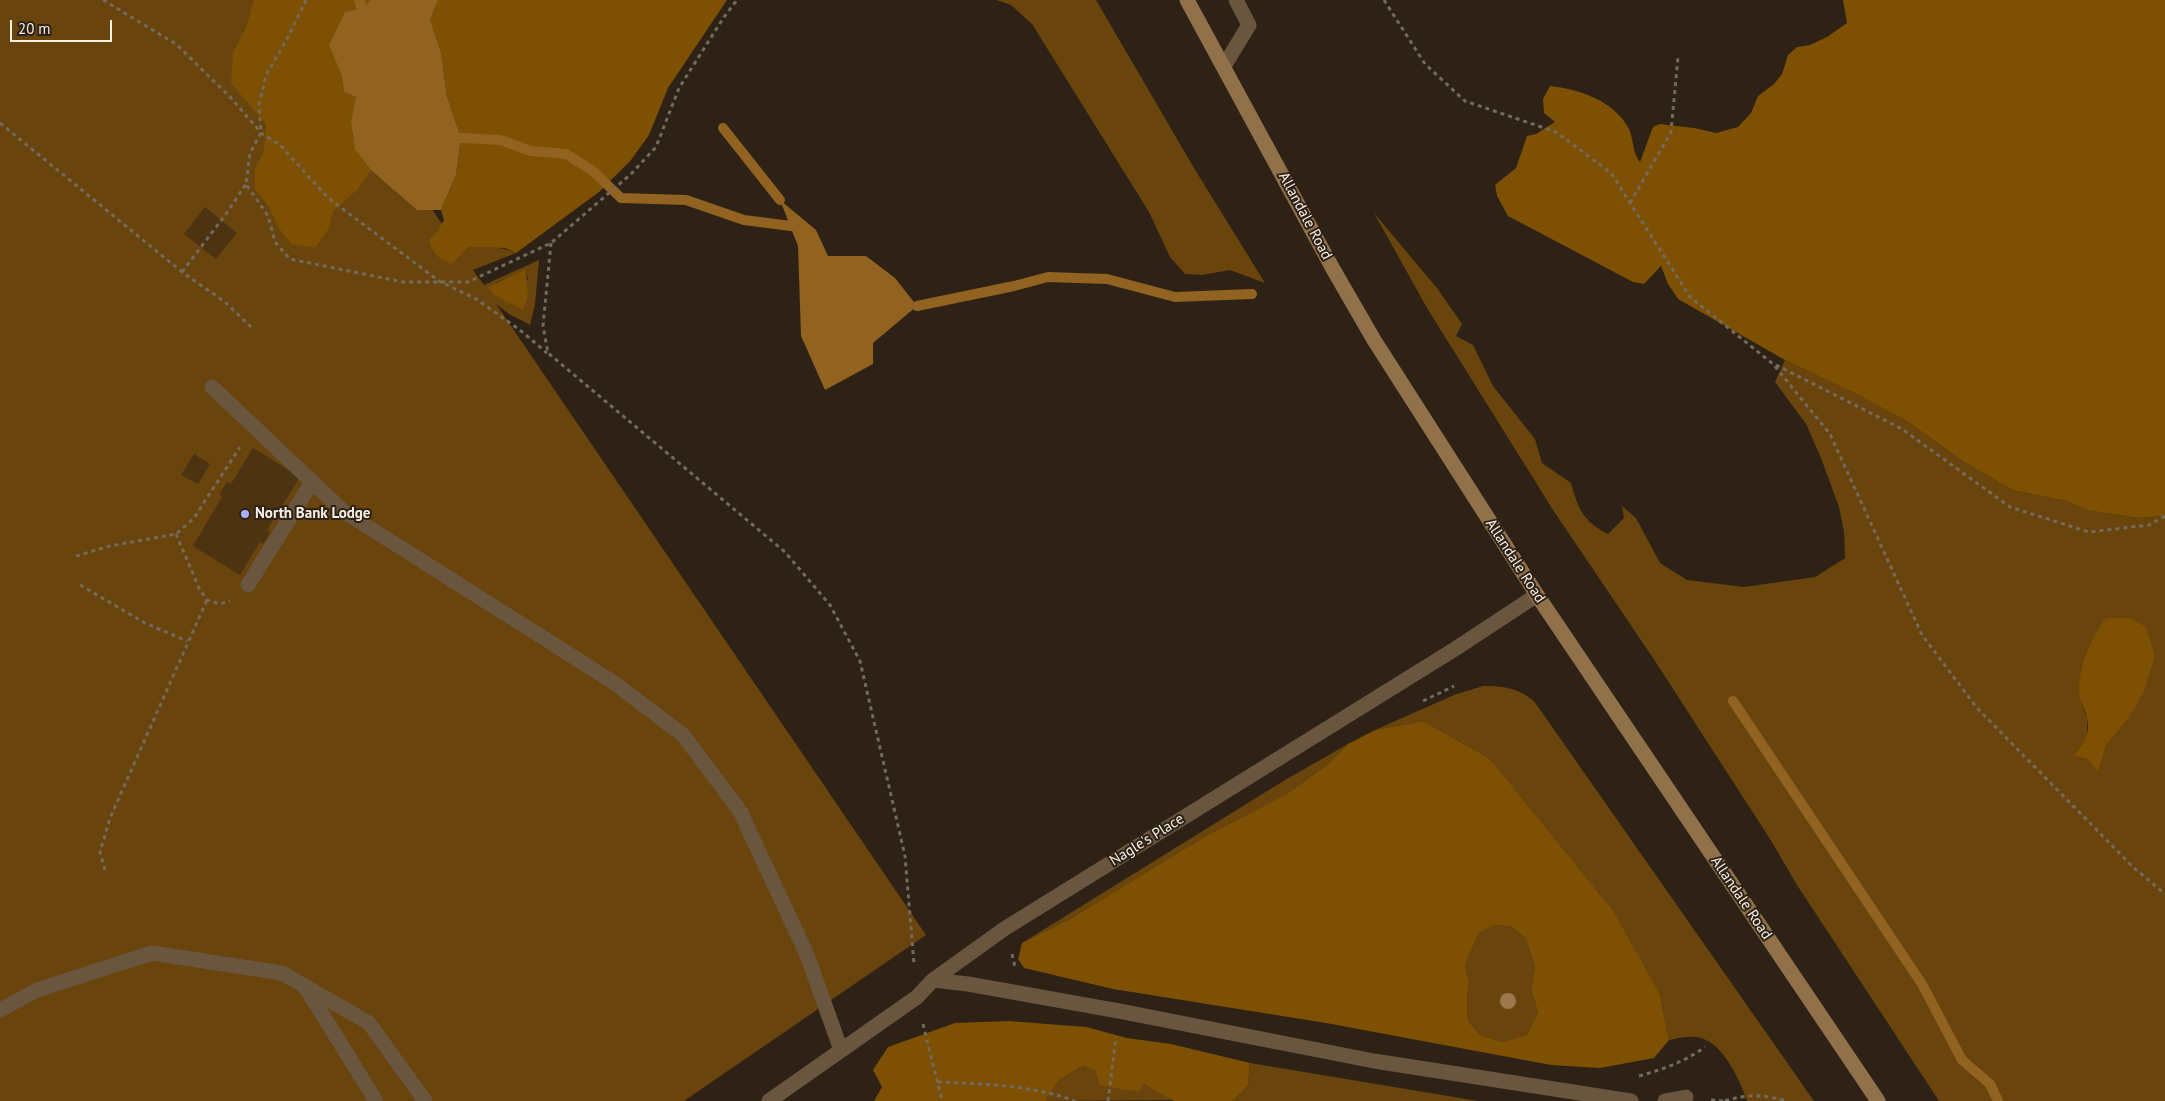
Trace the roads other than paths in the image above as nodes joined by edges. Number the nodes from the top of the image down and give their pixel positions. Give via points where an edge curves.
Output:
1 (1188, 0) edge
2 (1236, 0) edge
3 (1224, 66) junction
4 (212, 387) dead end
5 (312, 482) junction
6 (248, 585) road end
7 (1537, 595) junction
8 (933, 980) junction
9 (306, 986) junction
10 (0, 1010) edge
11 (841, 1050) junction
12 (1686, 1097) dead end
13 (376, 1101) edge
14 (426, 1101) edge
15 (769, 1101) edge
16 (1631, 1101) edge
17 (1665, 1101) edge
18 (1878, 1101) edge

1 - 3 main road, Allandale Road
2 - 3 street via 1249,25
3 - 7 main road, Allandale Road via 1374,340
4 - 5 street
5 - 6 street
5 - 11 street via 343,511 613,682 683,735 740,811 807,955
7 - 8 street, Nagle's Place via 1004,929
7 - 18 main road, Allandale Road
8 - 11 street, Nagle's Place via 917,997
8 - 16 street via 1100,1008 1374,1061
9 - 10 street via 282,973 152,953 37,990
9 - 13 street
9 - 14 street via 369,1023
11 - 15 street, Nagle's Place
12 - 17 street

